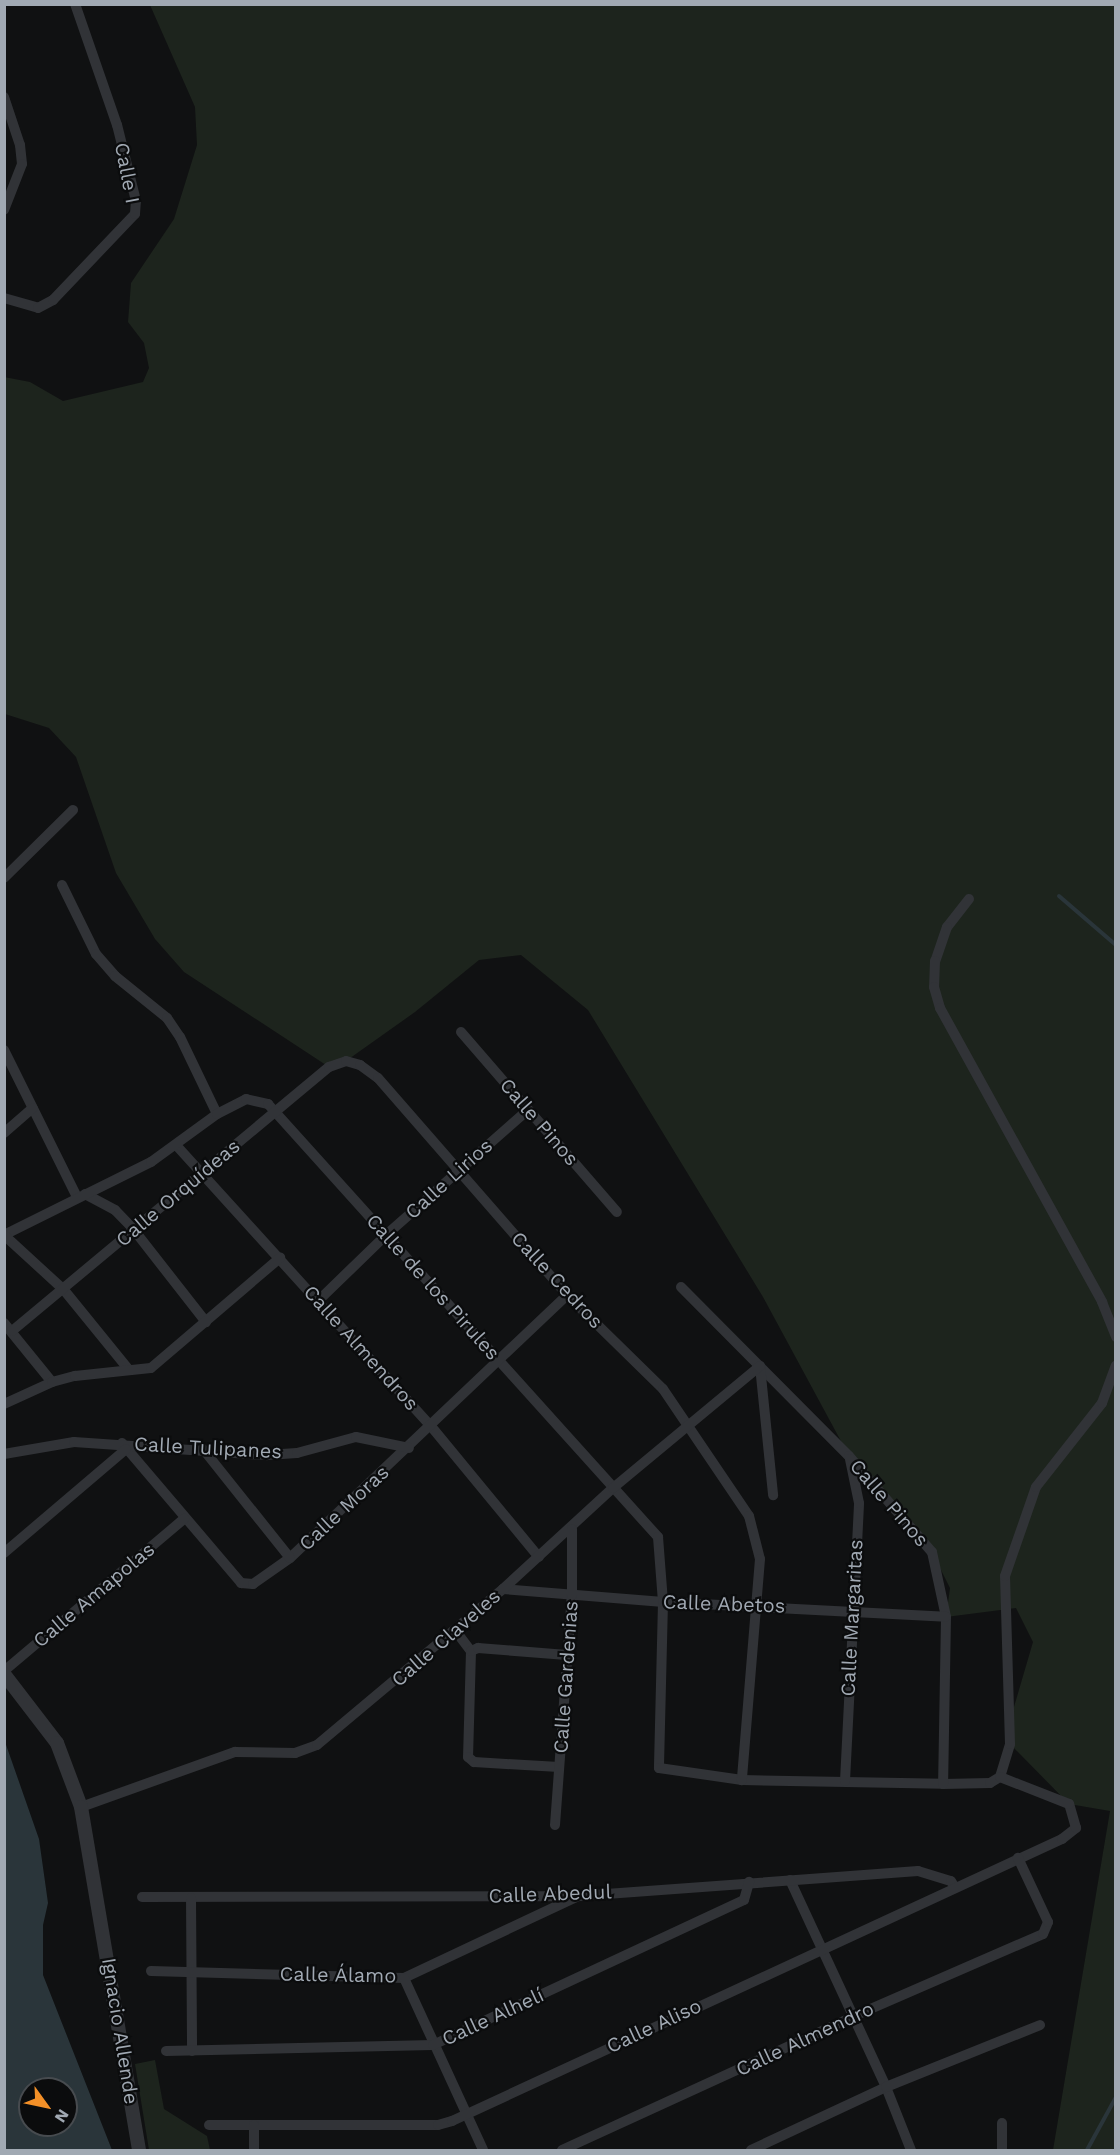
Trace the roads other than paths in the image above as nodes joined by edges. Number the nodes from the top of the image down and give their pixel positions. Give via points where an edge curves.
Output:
1 (75, 4) edge
2 (4, 97) edge
3 (4, 210) edge
4 (4, 298) edge
5 (73, 810) dead end
6 (4, 878) edge
7 (62, 885) dead end
8 (969, 899) dead end
9 (461, 1032) dead end
10 (4, 1050) edge
11 (346, 1061) joint
12 (33, 1108) junction
13 (528, 1110) junction
14 (276, 1111) junction
15 (217, 1114) junction
16 (4, 1133) edge
17 (176, 1145) junction
18 (457, 1170) junction
19 (201, 1174) junction
20 (81, 1196) junction
21 (617, 1212) dead end
22 (134, 1230) junction
23 (4, 1235) edge
24 (386, 1235) junction
25 (280, 1258) junction
26 (681, 1287) dead end
27 (64, 1290) junction
28 (567, 1296) junction
29 (319, 1300) junction
30 (206, 1322) junction
31 (8, 1327) edge
32 (1116, 1337) edge
33 (500, 1362) junction
34 (1116, 1365) edge
35 (760, 1366) junction
36 (129, 1370) junction
37 (52, 1382) junction
38 (4, 1404) edge
39 (689, 1424) junction
40 (430, 1425) junction
41 (124, 1446) junction
42 (409, 1448) junction
43 (204, 1449) junction
44 (4, 1454) edge
45 (849, 1456) junction
46 (613, 1488) junction
47 (773, 1495) dead end
48 (184, 1519) junction
49 (572, 1529) junction
50 (4, 1553) edge
51 (539, 1557) junction
52 (290, 1558) junction
53 (503, 1589) junction
54 (572, 1595) junction
55 (663, 1602) junction
56 (757, 1605) junction
57 (851, 1610) junction
58 (946, 1617) junction
59 (455, 1630) junction
60 (471, 1651) junction
61 (567, 1655) junction
62 (4, 1673) edge
63 (559, 1767) junction
64 (1000, 1777) junction
65 (742, 1780) junction
66 (845, 1782) junction
67 (943, 1784) junction
68 (81, 1807) junction
69 (555, 1825) dead end
70 (1018, 1858) junction
71 (790, 1880) junction
72 (749, 1882) junction
73 (954, 1886) junction
74 (579, 1896) junction
75 (142, 1897) dead end
76 (191, 1898) junction
77 (820, 1948) junction
78 (151, 1971) dead end
79 (191, 1971) junction
80 (404, 1978) junction
81 (852, 2017) junction
82 (1040, 2025) dead end
83 (433, 2045) junction
84 (166, 2051) dead end
85 (192, 2052) junction
86 (886, 2087) junction
87 (466, 2114) junction
88 (1002, 2123) dead end
89 (209, 2125) dead end
90 (254, 2125) junction
91 (139, 2151) edge
92 (254, 2151) edge
93 (483, 2151) edge
94 (562, 2151) edge
95 (751, 2151) edge
96 (911, 2151) edge
97 (1002, 2151) edge

1 - 4 street, Calle I via 119,133 136,201 135,214 53,300 38,308
2 - 3 street via 22,164
5 - 6 street
7 - 15 street via 96,954 167,1018 180,1037
8 - 32 street via 947,927 935,961 934,987 940,1008 1102,1302
9 - 13 street, Calle Pinos
10 - 12 street
11 - 14 street, Calle Orquídeas via 329,1066
11 - 18 street, Calle Cedros via 360,1065 378,1078
12 - 16 street
12 - 20 street
13 - 18 street, Calle Lirios
13 - 21 street, Calle Pinos
14 - 15 street, Calle de los Pirules via 258,1100 246,1099
14 - 19 street, Calle Orquídeas
14 - 24 street, Calle de los Pirules
15 - 17 street
17 - 19 street, Calle Almendros
17 - 20 street
18 - 24 street, Calle Lirios
18 - 28 street, Calle Cedros
19 - 22 street, Calle Orquídeas
19 - 25 street, Calle Almendros
20 - 22 street via 114,1210
20 - 23 street
22 - 27 street, Calle Orquídeas
22 - 30 street
23 - 27 street
24 - 29 street, Calle Lirios
24 - 33 street, Calle de los Pirules
25 - 29 street, Calle Almendros
25 - 30 street
26 - 35 street, Calle Pinos
27 - 31 street, Calle Orquídeas
27 - 36 street
28 - 33 street, Calle Moras
28 - 39 street, Calle Cedros via 663,1389
29 - 40 street, Calle Almendros
30 - 36 street via 150,1368
31 - 37 street
33 - 40 street, Calle Moras
33 - 46 street, Calle de los Pirules
34 - 64 street via 1102,1403 1036,1487 1005,1576 1010,1744
35 - 39 street, Calle Claveles
35 - 45 street, Calle Pinos
35 - 47 street
36 - 37 street via 99,1371
37 - 38 street
39 - 46 street, Calle Claveles
39 - 56 street, Calle Cedros via 749,1516 760,1558
40 - 42 street, Calle Moras
40 - 51 street, Calle Almendros
41 - 43 street, Calle Tulipanes
41 - 44 street, Calle Tulipanes via 53,1444
41 - 48 street, Calle Moras
41 - 50 street
42 - 43 street, Calle Tulipanes via 356,1437 297,1453 267,1455
42 - 52 street, Calle Moras
43 - 52 street
45 - 57 street, Calle Margaritas via 859,1503
45 - 58 street, Calle Pinos via 932,1552
46 - 49 street, Calle Claveles
46 - 55 street, Calle de los Pirules via 658,1537
48 - 52 street, Calle Moras via 246,1585
48 - 62 street, Calle Amapolas
49 - 51 street, Calle Claveles
49 - 54 street, Calle Gardenias
51 - 53 street, Calle Claveles
53 - 54 street, Calle Abetos
53 - 59 street, Calle Claveles
54 - 55 street, Calle Abetos
54 - 61 street, Calle Gardenias
55 - 56 street, Calle Abetos
55 - 65 street, Calle de los Pirules via 659,1768
56 - 57 street, Calle Abetos
56 - 65 street, Calle Cedros
57 - 58 street, Calle Abetos
57 - 66 street, Calle Margaritas
58 - 67 street, Calle Pinos
59 - 60 street
59 - 68 street, Calle Claveles via 317,1745 295,1753 235,1752
60 - 61 street via 478,1648
60 - 63 street via 468,1757 474,1762
61 - 63 street, Calle Gardenias
62 - 68 street, Ignacio Allende via 57,1743
63 - 69 street, Calle Gardenias
64 - 67 street via 990,1783
64 - 70 street, Calle Aliso via 1069,1804 1076,1828 1062,1839
65 - 66 street
66 - 67 street
68 - 91 street, Ignacio Allende
70 - 73 street, Calle Aliso
70 - 81 street, Calle Almendro via 1048,1928
71 - 72 street, Calle Abedul
71 - 73 street, Calle Abedul via 918,1871 951,1881
71 - 77 street
72 - 74 street, Calle Abedul
72 - 83 street, Calle Alhelí via 744,1900
73 - 77 street, Calle Aliso
74 - 76 street, Calle Abedul
74 - 80 street, Calle Álamo
75 - 76 street, Calle Abedul
76 - 79 street
77 - 81 street
77 - 87 street, Calle Aliso
78 - 79 street, Calle Álamo
79 - 80 street, Calle Álamo
79 - 85 street
80 - 83 street
81 - 86 street
81 - 94 street, Calle Almendro
82 - 86 street
83 - 85 street, Calle Alhelí
83 - 87 street
84 - 85 street, Calle Alhelí
86 - 95 street
86 - 96 street
87 - 90 street, Calle Aliso via 438,2126
87 - 93 street
88 - 97 street
89 - 90 street, Calle Aliso
90 - 92 street

